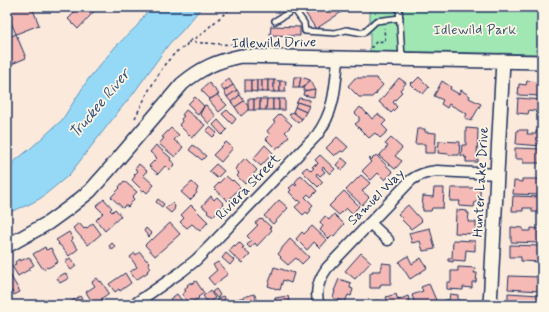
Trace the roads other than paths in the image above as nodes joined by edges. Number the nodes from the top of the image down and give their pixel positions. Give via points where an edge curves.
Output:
1 (399, 7) edge
2 (296, 8) edge
3 (400, 18) junction
4 (275, 21) dead end
5 (338, 59) junction
6 (402, 60) junction
7 (503, 62) junction
8 (542, 62) edge
9 (497, 174) junction
10 (370, 222) junction
11 (388, 240) dead end
12 (7, 246) edge
13 (138, 304) edge
14 (318, 305) edge
15 (490, 305) edge

1 - 3 lane
2 - 3 lane via 304,22 305,31 335,33 346,30 363,33 376,21
2 - 4 lane
3 - 6 lane
5 - 6 street, Idlewild Drive
5 - 12 street, Idlewild Drive via 241,56 216,62 205,68 182,84 90,191 48,223
5 - 13 street, Riviera Street via 333,102 317,135 196,260
6 - 7 street, Idlewild Drive
7 - 8 street, Idlewild Drive
7 - 9 street, Hunter Lake Drive
9 - 10 street, Samuel Way via 437,171 418,175
9 - 15 street, Hunter Lake Drive
10 - 11 street
10 - 14 street, Samuel Way via 322,275 318,283

